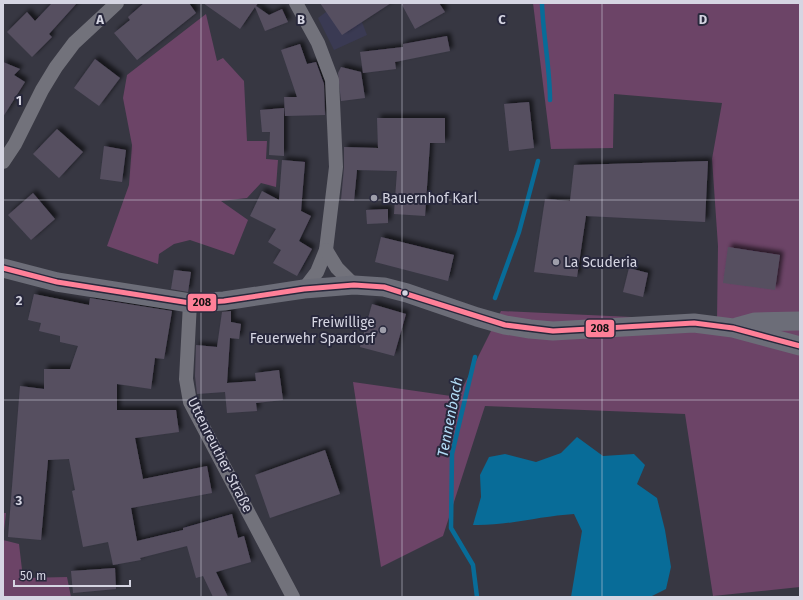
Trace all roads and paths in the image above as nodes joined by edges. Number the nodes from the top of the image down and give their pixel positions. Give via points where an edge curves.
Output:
1 (117, 3) edge
2 (296, 3) edge
3 (3, 162) edge
4 (326, 250) junction
5 (3, 268) edge
6 (354, 285) junction
7 (304, 289) junction
8 (190, 303) junction
9 (800, 321) edge
10 (733, 328) junction
11 (800, 346) edge
12 (293, 597) edge

1 - 3 street via 74,43 56,68
2 - 4 street via 318,43 332,80 336,167
4 - 6 street via 337,268
4 - 7 street via 317,272
5 - 8 main road via 57,282
6 - 7 main road
6 - 10 main road via 384,287 407,293 505,325 553,331 688,323
7 - 8 main road via 224,301
8 - 12 street, Uttenreuther Straße via 186,379 190,402
9 - 10 main road via 755,322
10 - 11 main road

